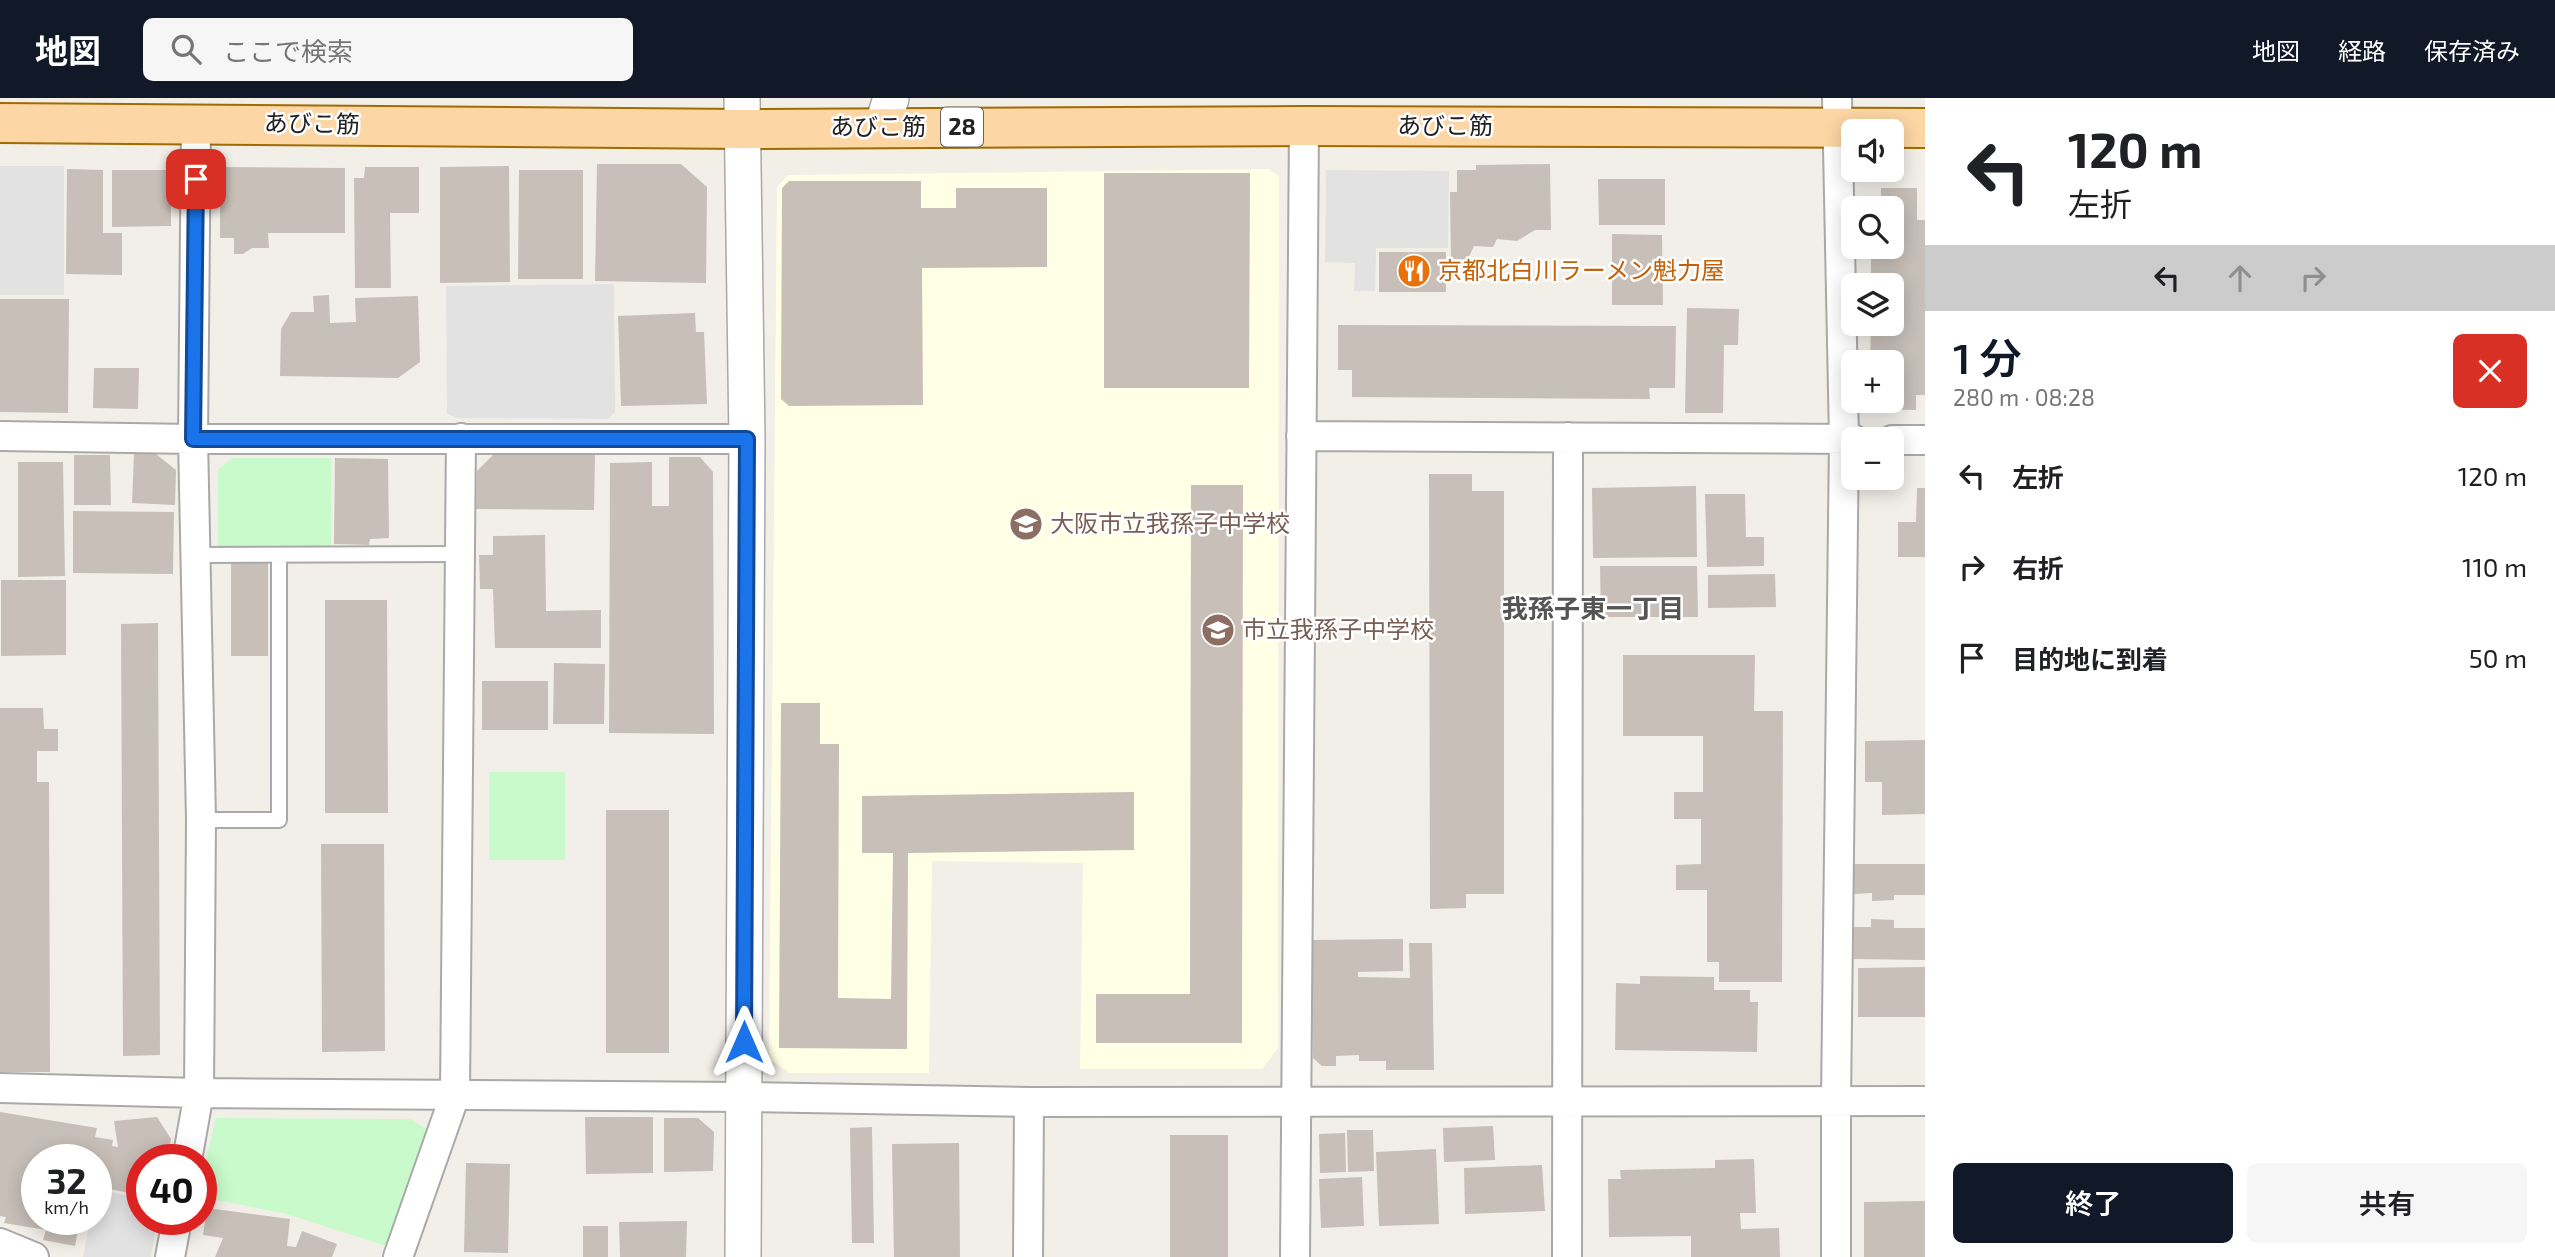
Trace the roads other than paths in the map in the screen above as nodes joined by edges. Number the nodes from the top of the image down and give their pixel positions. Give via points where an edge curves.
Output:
1 (887, 112) edge
2 (742, 113) edge
3 (1837, 113) edge
4 (196, 122) junction
5 (0, 123) edge
6 (1304, 126) junction
7 (1925, 128) edge
8 (1849, 427) edge
9 (0, 436) edge
10 (1301, 436) junction
11 (1568, 437) junction
12 (193, 439) junction
13 (461, 439) junction
14 (747, 439) junction
15 (1841, 439) edge
16 (1904, 440) edge
17 (1925, 440) edge
18 (1848, 490) edge
19 (460, 554) junction
20 (197, 555) junction
21 (279, 555) junction
22 (201, 820) junction
23 (0, 1088) edge
24 (199, 1093) junction
25 (455, 1095) junction
26 (744, 1097) junction
27 (1569, 1101) junction
28 (1836, 1101) junction
29 (1925, 1101) edge
30 (1029, 1102) junction
31 (1298, 1102) junction
32 (190, 1144) edge
33 (174, 1235) edge
34 (0, 1243) edge
35 (34, 1257) edge
36 (170, 1257) edge
37 (398, 1257) edge
38 (743, 1257) edge
39 (1028, 1257) edge
40 (1296, 1257) edge
41 (1567, 1257) edge
42 (1836, 1257) edge

1 - 2 main road, あびこ筋 / 28
1 - 6 main road, あびこ筋 / 28
2 - 4 main road, あびこ筋 / 28
2 - 14 street
3 - 6 main road, あびこ筋 / 28
3 - 7 main road, あびこ筋 / 28
3 - 8 street
4 - 5 main road, あびこ筋 / 28
4 - 12 street
6 - 10 street
9 - 12 street
10 - 11 street
10 - 31 street
11 - 15 street
11 - 27 street
12 - 13 street
12 - 20 street
13 - 14 street
13 - 19 street
14 - 26 street
16 - 17 street
18 - 28 street
19 - 21 lane
19 - 25 street
20 - 21 lane
20 - 22 street
21 - 22 lane via 279,820
22 - 24 street
23 - 24 street
24 - 25 street
24 - 32 street
25 - 26 street
25 - 37 street
26 - 30 street
26 - 38 street
27 - 28 street
27 - 31 street
27 - 41 street
28 - 29 street
28 - 42 street
30 - 31 street
30 - 39 street
31 - 40 street
33 - 36 street
34 - 35 street

